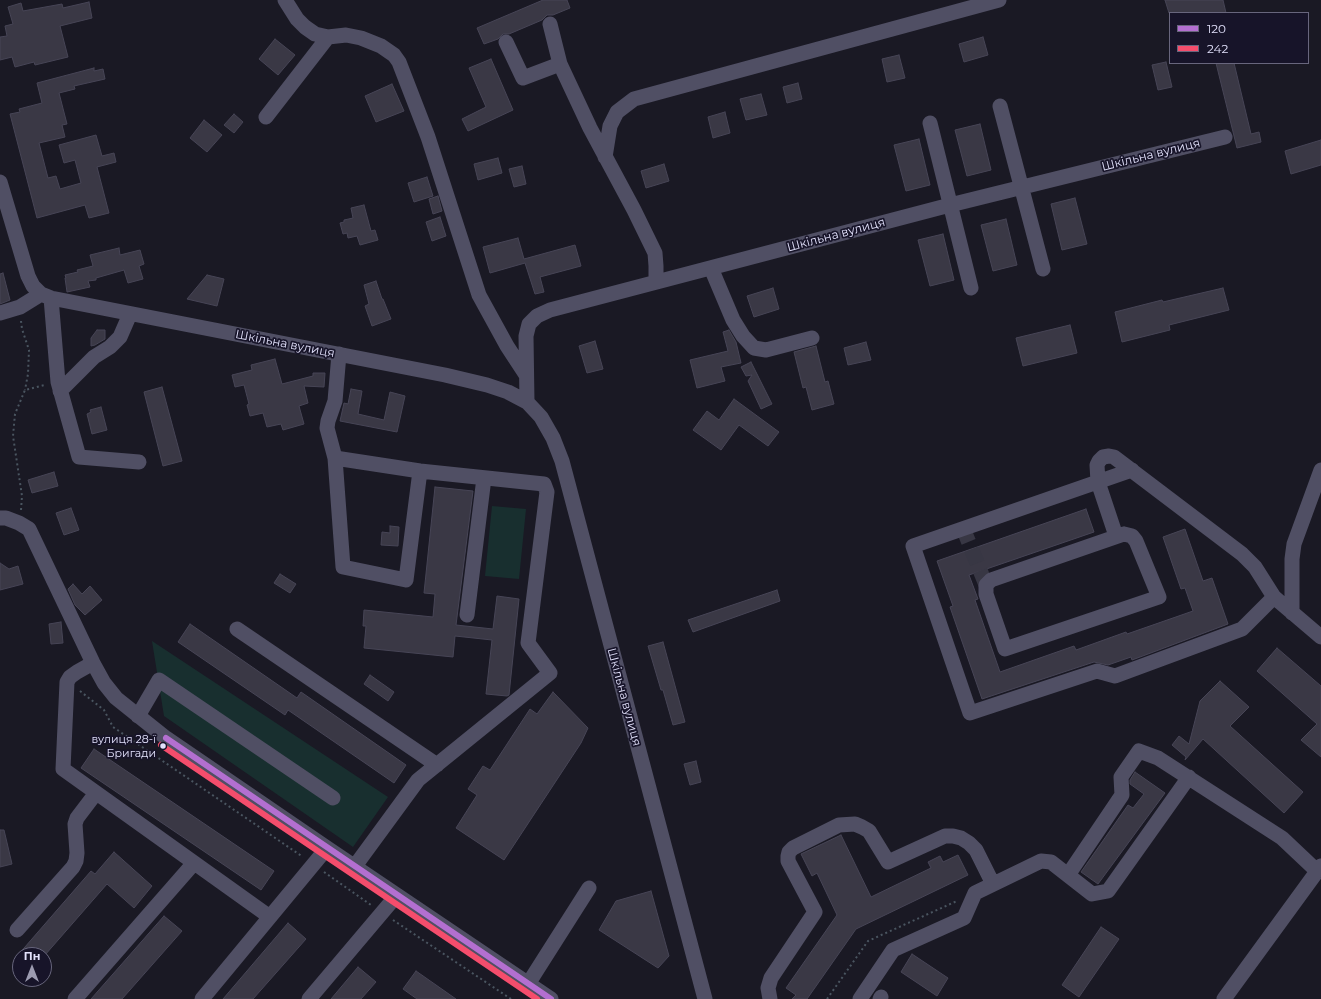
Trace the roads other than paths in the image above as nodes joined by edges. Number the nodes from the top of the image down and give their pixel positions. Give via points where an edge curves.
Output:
1 (286, 0) edge
2 (999, 0) edge
3 (550, 24) dead end
4 (328, 37) junction
5 (506, 42) dead end
6 (560, 64) junction
7 (1000, 106) dead end
8 (266, 118) dead end
9 (930, 123) dead end
10 (1225, 137) dead end
11 (605, 157) junction
12 (0, 182) edge
13 (1022, 188) junction
14 (950, 205) junction
15 (6, 223) edge
16 (711, 268) junction
17 (1044, 269) dead end
18 (656, 282) junction
19 (971, 288) dead end
20 (46, 296) junction
21 (0, 313) edge
22 (130, 314) junction
23 (812, 338) dead end
24 (339, 354) junction
25 (526, 375) junction
26 (59, 387) junction
27 (527, 402) junction
28 (335, 458) junction
29 (139, 462) dead end
30 (1132, 470) junction
31 (1321, 470) edge
32 (420, 471) junction
33 (484, 478) junction
34 (1098, 482) junction
35 (0, 518) edge
36 (1116, 536) junction
37 (1274, 597) junction
38 (1292, 613) junction
39 (467, 615) dead end
40 (237, 629) dead end
41 (1321, 637) edge
42 (93, 663) junction
43 (138, 716) junction
44 (437, 765) junction
45 (1189, 777) junction
46 (96, 793) junction
47 (333, 798) dead end
48 (327, 848) junction
49 (194, 863) junction
50 (355, 866) junction
51 (1319, 868) edge
52 (1068, 875) junction
53 (993, 884) junction
54 (589, 888) dead end
55 (397, 895) junction
56 (270, 917) junction
57 (17, 930) dead end
58 (528, 984) junction
59 (544, 997) edge
60 (75, 999) edge
61 (202, 999) edge
62 (309, 999) edge
63 (704, 999) edge
64 (770, 999) edge
65 (860, 999) edge
66 (1224, 999) edge

1 - 4 street via 305,27 315,34
2 - 11 street via 634,99 617,112 610,126
3 - 6 street
4 - 8 street
4 - 25 street via 346,35 361,38 382,46 399,62 428,137 478,295
5 - 6 street via 523,78
6 - 11 street
7 - 13 street
9 - 14 street
10 - 13 street, Шкільна вулиця
11 - 18 street via 655,253
12 - 15 street
13 - 14 street, Шкільна вулиця
13 - 17 street
14 - 16 street, Шкільна вулиця
14 - 19 street
15 - 20 street via 33,286
16 - 18 street, Шкільна вулиця
16 - 23 street via 733,320 754,348 766,350
18 - 25 street, Шкільна вулиця via 550,310 537,316 529,324 526,336
20 - 21 street
20 - 22 street, Шкільна вулиця
20 - 26 street
22 - 24 street, Шкільна вулиця
22 - 26 street via 120,337
24 - 27 street, Шкільна вулиця via 487,385
24 - 28 street via 335,401 327,428
25 - 27 street, Шкільна вулиця
26 - 29 street via 79,457
27 - 63 street, Шкільна вулиця via 541,417 562,461
28 - 32 street
28 - 32 street via 343,567 406,580
30 - 34 street
30 - 34 street via 1114,457 1103,457 1097,465
30 - 37 street via 1242,554 1255,567
31 - 38 street via 1294,544
32 - 33 street
33 - 39 street
33 - 44 street via 544,484 547,492 528,643 550,673
34 - 36 street
34 - 37 street via 913,546 970,713 1097,671 1115,676 1242,629
35 - 42 street via 19,523 29,530
36 - 36 street via 991,580 986,585 986,594 1006,649 1159,597 1136,541 1132,536
37 - 38 street
38 - 41 street
40 - 44 street
42 - 43 street via 116,698
42 - 46 street via 70,677 66,686 63,769
43 - 47 street via 159,680
43 - 48 street via 166,738
44 - 50 street via 418,780
45 - 51 street via 1282,838
45 - 52 street via 1108,891 1092,894
45 - 52 street via 1158,758 1139,751 1121,777 1122,795
46 - 49 street
46 - 57 street via 75,824 76,861
48 - 50 street
48 - 56 street
49 - 56 street
49 - 60 street
50 - 55 street
51 - 66 street
52 - 53 street via 1051,862 1041,861
53 - 64 street via 976,850 962,838 953,836 945,836 888,862 869,832 855,824 839,825 793,848 789,852 788,861 815,912 771,978 768,988
53 - 65 street via 975,893 964,918 893,950
54 - 58 street
55 - 58 street
55 - 62 street
56 - 61 street
58 - 59 street

